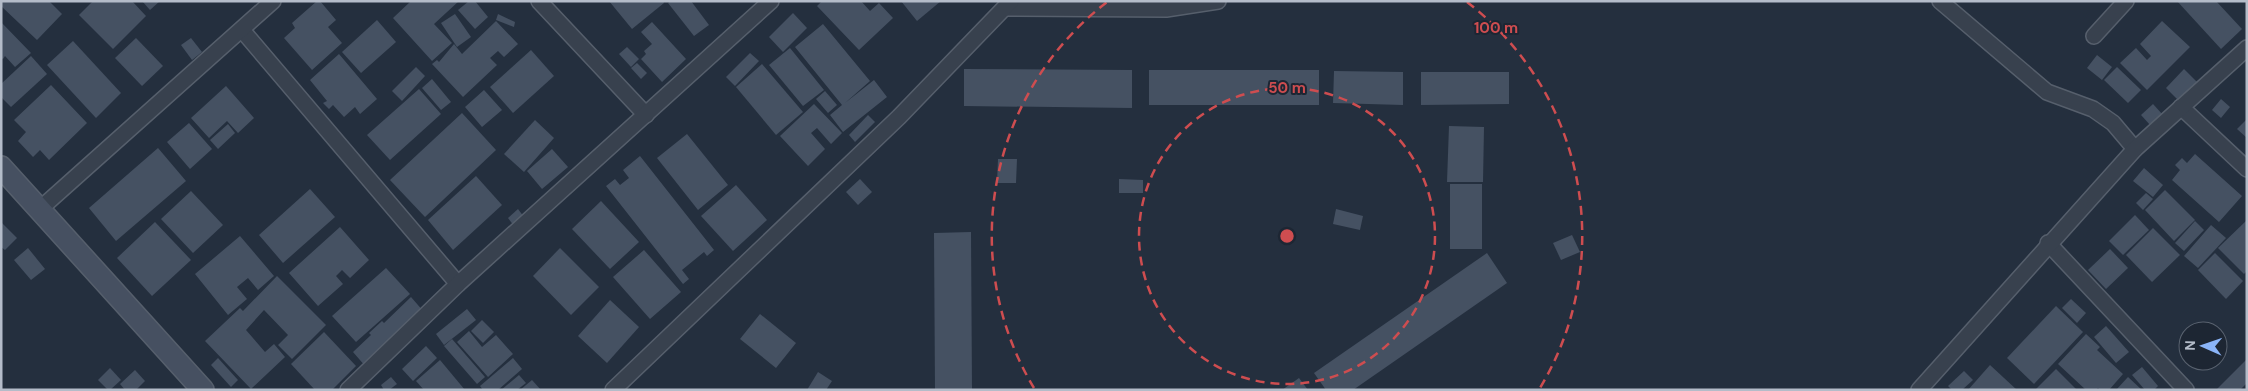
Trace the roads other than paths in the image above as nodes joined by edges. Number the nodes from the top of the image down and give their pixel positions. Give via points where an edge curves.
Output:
1 (273, 1) edge
2 (539, 1) edge
3 (770, 1) edge
4 (1218, 1) edge
5 (1940, 1) edge
6 (2126, 1) edge
7 (1008, 5) edge
8 (242, 30) junction
9 (2094, 36) dead end
10 (2247, 48) edge
11 (2180, 107) junction
12 (646, 115) junction
13 (2135, 149) junction
14 (1, 167) edge
15 (2247, 169) edge
16 (40, 209) junction
17 (2048, 243) junction
18 (458, 284) junction
19 (203, 390) edge
20 (348, 390) edge
21 (613, 390) edge
22 (1919, 390) edge
23 (2186, 390) edge

1 - 8 street
2 - 12 street
3 - 12 street
4 - 7 street via 1166,9
5 - 13 street via 2046,92 2093,108 2113,123
6 - 9 street
7 - 21 street via 900,117
8 - 16 street
8 - 18 street
10 - 11 street
11 - 13 street
11 - 15 street
12 - 18 street
13 - 17 street
14 - 16 main road
16 - 19 main road
17 - 22 street
17 - 23 street
18 - 20 street

